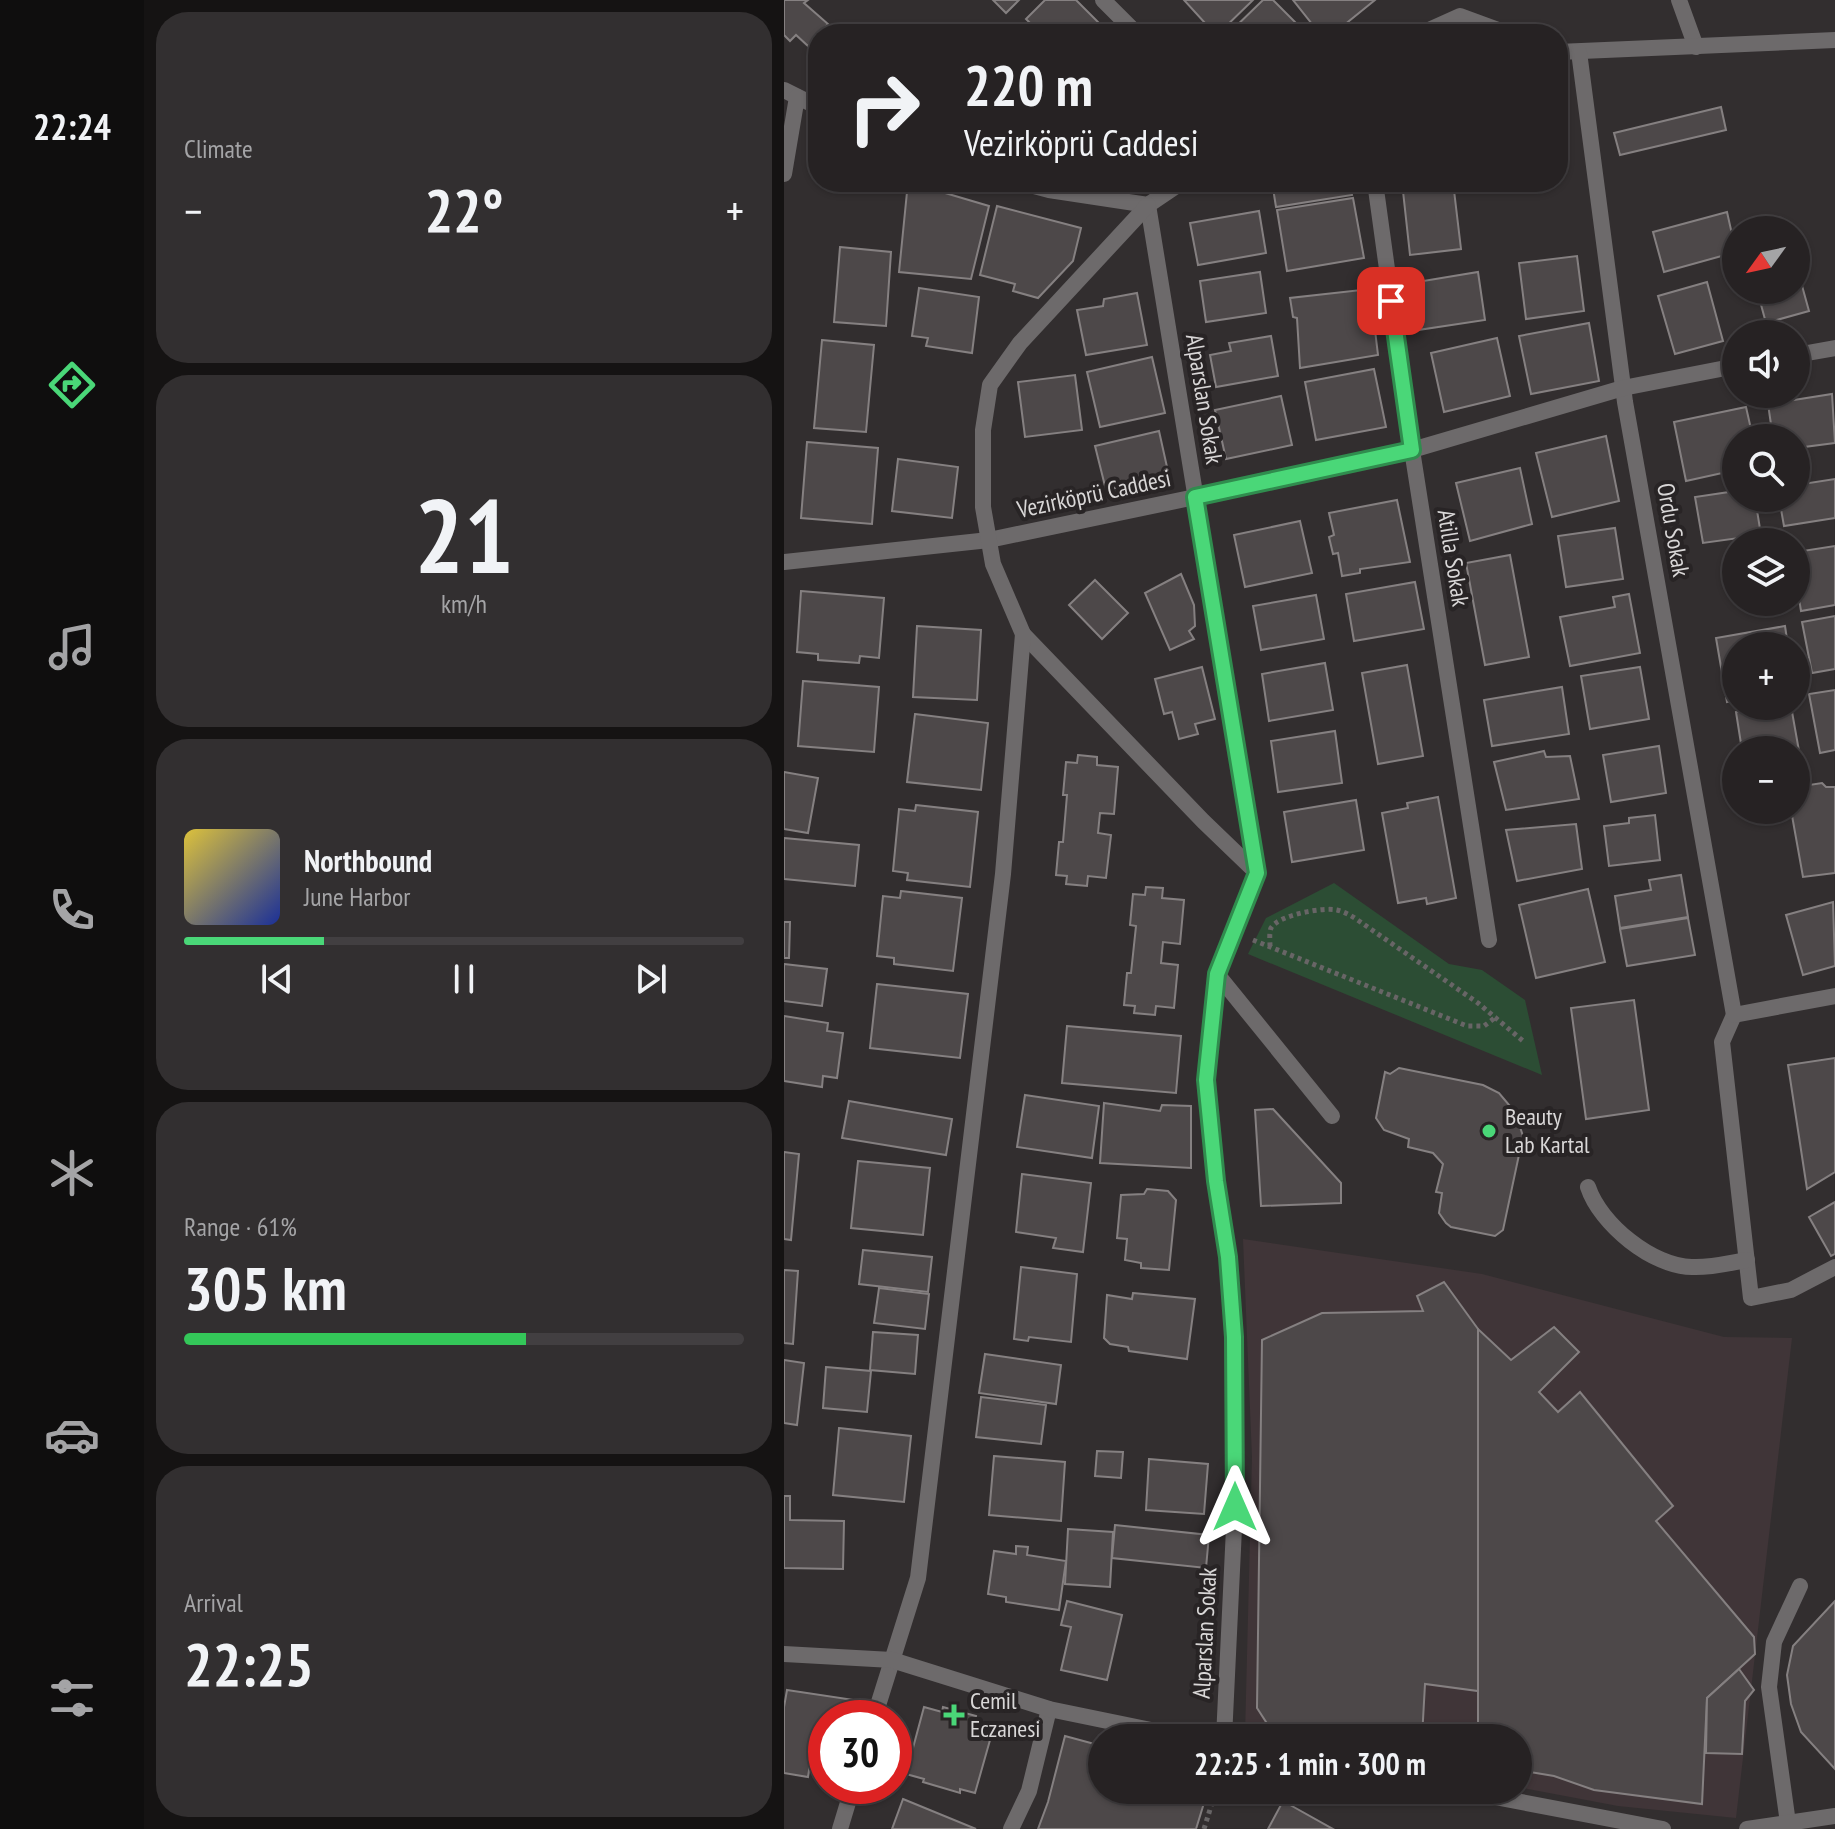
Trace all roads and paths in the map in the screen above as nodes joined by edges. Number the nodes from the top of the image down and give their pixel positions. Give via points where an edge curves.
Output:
1 (1103, 0) edge
2 (1679, 0) edge
3 (1127, 24) edge
4 (1442, 24) edge
5 (1482, 24) edge
6 (1835, 40) edge
7 (1696, 47) junction
8 (1568, 52) edge
9 (1579, 52) junction
10 (790, 94) edge
11 (784, 174) edge
12 (1062, 192) edge
13 (1167, 192) edge
14 (1376, 192) edge
15 (1148, 205) junction
16 (1835, 348) edge
17 (1810, 352) edge
18 (1722, 369) edge
19 (1623, 388) junction
20 (1412, 450) junction
21 (1195, 497) junction
22 (989, 540) junction
23 (784, 562) edge
24 (1023, 634) junction
25 (1257, 873) junction
26 (1233, 932) junction
27 (1489, 940) dead end
28 (1270, 946) junction
29 (1217, 974) junction
30 (1835, 996) edge
31 (1734, 1015) junction
32 (1496, 1017) junction
33 (1523, 1041) dead end
34 (1332, 1116) dead end
35 (1588, 1187) dead end
36 (1747, 1260) junction
37 (1835, 1267) edge
38 (1800, 1586) dead end
39 (784, 1654) edge
40 (892, 1660) junction
41 (880, 1700) edge
42 (1049, 1709) junction
43 (1122, 1724) edge
44 (1225, 1724) edge
45 (848, 1804) edge
46 (1212, 1804) edge
47 (1532, 1804) edge
48 (1835, 1816) edge
49 (1788, 1823) junction
50 (840, 1829) edge
51 (1011, 1829) edge
52 (1204, 1829) edge
53 (1663, 1829) edge
54 (1747, 1829) edge

1 - 3 street
2 - 7 street
4 - 5 street via 1460,16
6 - 7 street
7 - 9 street
8 - 9 street
9 - 19 street, Ordu Sokak
10 - 11 street
12 - 15 street
13 - 15 street
14 - 20 street, Atilla Sokak
15 - 21 street, Alparslan Sokak
15 - 22 street via 1020,343 990,385 983,430 983,507
16 - 17 street
18 - 19 street, Vezirköprü Caddesi
19 - 20 street, Vezirköprü Caddesi
19 - 31 street, Ordu Sokak
20 - 21 street, Vezirköprü Caddesi
20 - 27 street, Atilla Sokak
21 - 22 street, Vezirköprü Caddesi
21 - 25 street, Alparslan Sokak
22 - 23 street, Vezirköprü Caddesi
22 - 24 street via 993,564
24 - 25 street
24 - 40 street via 1003,874 918,1578
25 - 26 street, Alparslan Sokak
26 - 28 path
26 - 29 street, Alparslan Sokak
28 - 32 path via 1467,1026 1484,1026
28 - 32 path via 1272,925 1279,921 1316,910 1339,910
29 - 34 street
29 - 44 street, Alparslan Sokak via 1206,1080 1228,1257 1235,1429
30 - 31 street
31 - 36 street via 1722,1042
32 - 33 path
35 - 36 street via 1612,1227 1666,1260 1689,1268
36 - 37 street via 1751,1298 1791,1290
38 - 49 street via 1774,1642 1769,1687
39 - 40 street
40 - 41 street
40 - 42 street
42 - 43 street
42 - 51 street via 1029,1791
45 - 50 street
46 - 52 path
47 - 53 street
48 - 49 street
49 - 54 street

